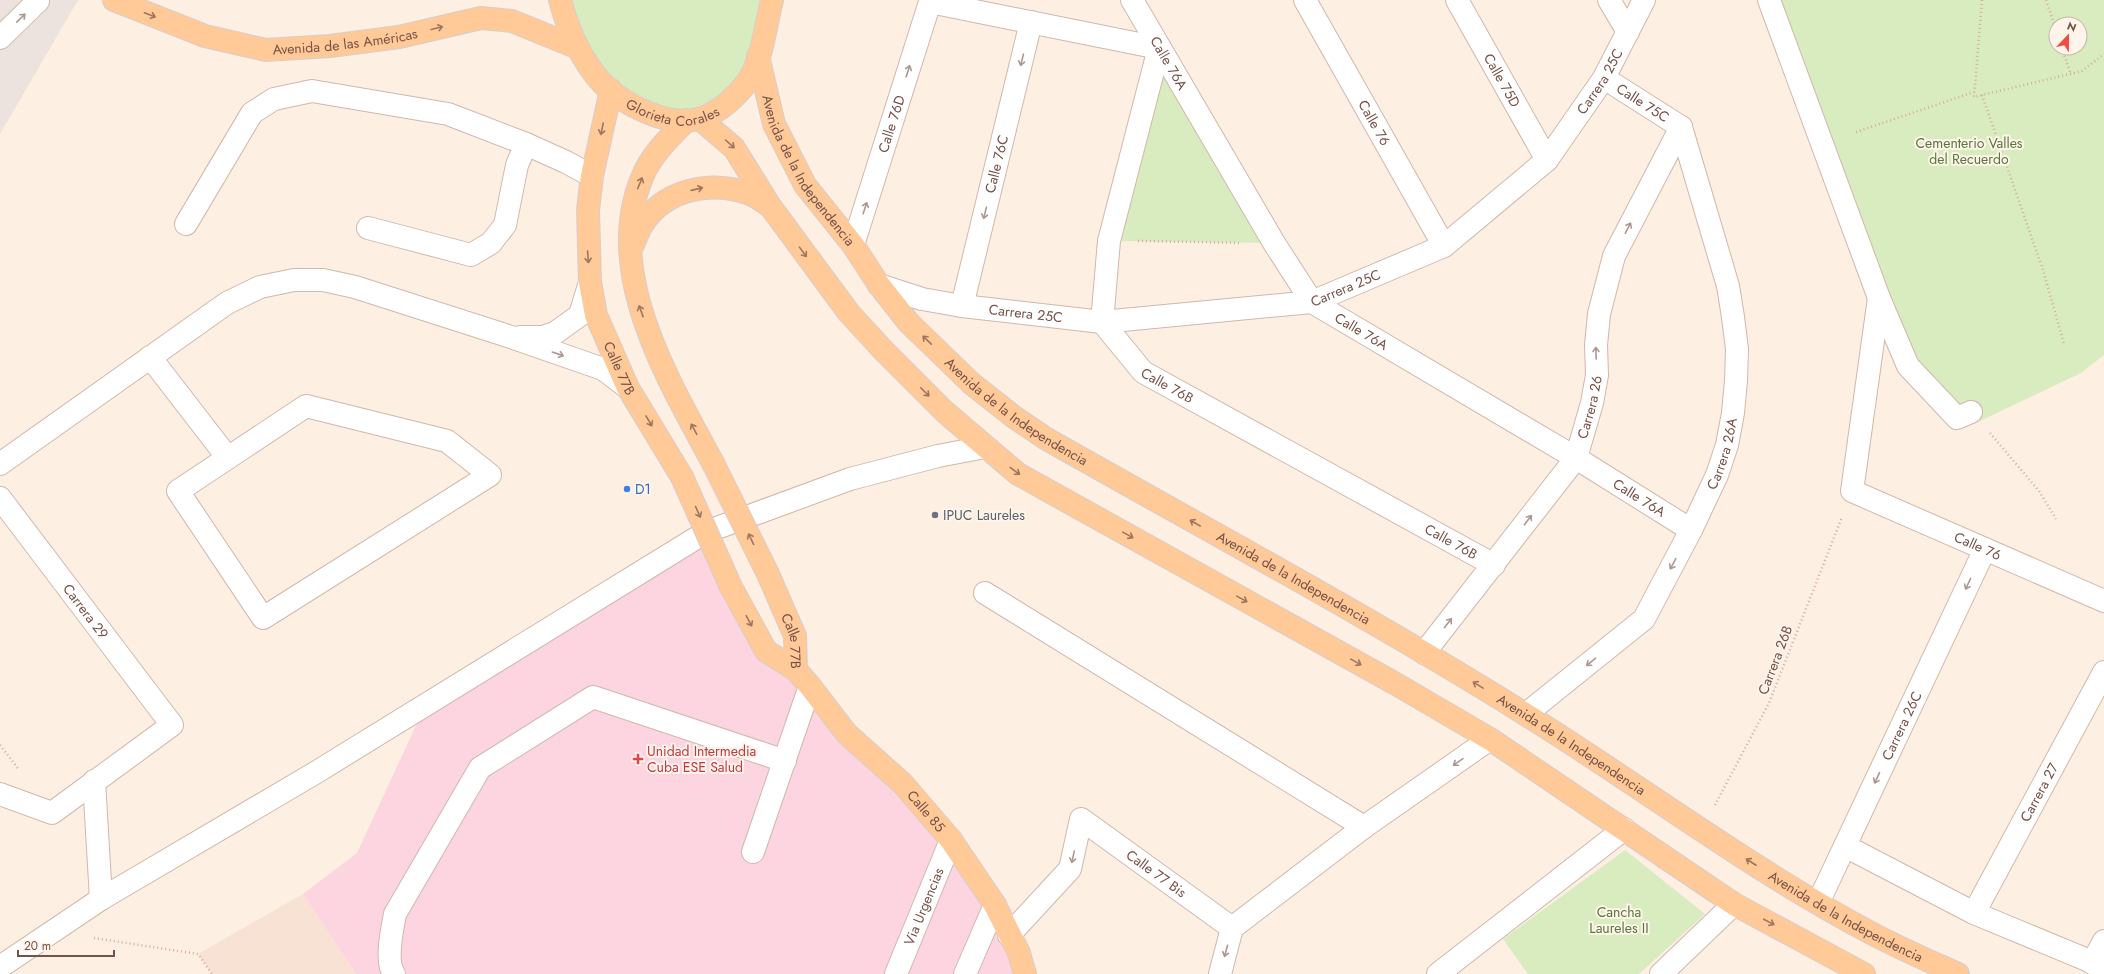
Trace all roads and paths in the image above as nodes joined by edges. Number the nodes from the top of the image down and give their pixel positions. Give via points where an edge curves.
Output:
1 (38, 0) edge
2 (114, 0) edge
3 (560, 0) edge
4 (772, 0) edge
5 (1132, 0) edge
6 (1305, 0) edge
7 (1457, 0) edge
8 (1609, 0) edge
9 (1644, 0) edge
10 (1769, 0) edge
11 (1982, 0) edge
12 (2046, 0) edge
13 (2052, 16) edge
14 (1031, 22) junction
15 (1628, 32) junction
16 (0, 38) edge
17 (578, 48) junction
18 (1159, 48) junction
19 (2104, 54) edge
20 (758, 56) junction
21 (2065, 56) edge
22 (2071, 75) junction
23 (1604, 78) junction
24 (611, 90) junction
25 (1974, 92) junction
26 (1982, 95) junction
27 (694, 119) junction
28 (1680, 127) junction
29 (1856, 132) dead end
30 (526, 144) junction
31 (1547, 160) junction
32 (592, 176) junction
33 (770, 206) junction
34 (186, 224) dead end
35 (368, 228) dead end
36 (1109, 241) junction
37 (1274, 243) junction
38 (853, 245) junction
39 (1444, 246) junction
40 (631, 250) junction
41 (590, 282) junction
42 (879, 285) junction
43 (1879, 298) junction
44 (922, 299) junction
45 (1312, 302) junction
46 (962, 306) junction
47 (1102, 322) junction
48 (909, 323) junction
49 (508, 336) junction
50 (2064, 344) dead end
51 (150, 357) junction
52 (628, 388) junction
53 (1978, 419) joint
54 (985, 447) junction
55 (228, 458) junction
56 (1576, 458) junction
57 (0, 464) edge
58 (1852, 490) junction
59 (0, 498) edge
60 (2056, 519) dead end
61 (1691, 530) junction
62 (706, 532) junction
63 (1985, 549) junction
64 (1494, 565) junction
65 (985, 592) dead end
66 (2104, 601) edge
67 (1424, 653) junction
68 (803, 678) junction
69 (2103, 679) edge
70 (1526, 714) junction
71 (1490, 739) junction
72 (785, 762) junction
73 (94, 781) junction
74 (0, 794) edge
75 (1364, 826) junction
76 (1624, 829) junction
77 (1702, 830) junction
78 (951, 840) junction
79 (1845, 846) junction
80 (753, 852) dead end
81 (101, 899) junction
82 (1818, 903) junction
83 (1734, 904) junction
84 (995, 905) junction
85 (1974, 913) junction
86 (1232, 928) junction
87 (52, 932) junction
88 (1009, 934) junction
89 (2104, 940) edge
90 (2098, 965) edge
91 (0, 967) edge
92 (212, 974) edge
93 (394, 974) edge
94 (896, 974) edge
95 (965, 974) edge
96 (1025, 974) edge
97 (1220, 974) edge
98 (1438, 974) edge
99 (1661, 974) edge
100 (1864, 974) edge
101 (1958, 974) edge

16 -> 1 street
2 -> 17 main road, Avenida de las Américas via 205,36 266,50 399,38 481,18 512,21
3 - 17 main road, Glorieta Corales via 566,23
4 - 20 main road, Glorieta Corales
5 - 18 street, Calle 76A
6 - 39 street, Calle 76
7 - 31 street, Calle 75D
8 - 15 street
9 - 15 street, Carrera 25C
10 - 43 street
11 - 25 path
12 - 13 path
14 - 18 street
38 -> 14 street, Calle 76D via 930,2
14 -> 46 street, Calle 76C
15 - 23 street, Carrera 25C
17 - 24 main road, Glorieta Corales via 588,65
18 - 36 street
18 - 37 street, Calle 76A
19 - 22 path via 2082,71
20 - 27 main road, Glorieta Corales via 748,80 732,99 716,111
20 - 38 main road, Avenida de la Independencia via 774,124 805,185
21 - 22 path
22 - 26 path
23 - 28 street, Calle 75C
23 - 31 street, Carrera 25C
24 - 27 main road, Glorieta Corales via 648,113 666,119
24 -> 32 main road, Calle 77B
25 - 26 path via 1974,97
25 - 29 path
26 - 50 path via 2043,270
27 -> 33 main road via 734,148
40 -> 27 main road, Calle 77B via 634,199 646,168 656,152
56 -> 28 street, Carrera 26 via 1592,403 1597,375 1598,314 1614,256
28 - 61 street, Carrera 26A via 1728,286 1737,349 1734,407 1727,445 1717,475
30 - 32 street
30 - 34 street via 448,114 312,91 274,99 252,113
30 - 35 street via 517,165 505,225 491,243 471,255
31 - 39 street, Carrera 25C
32 -> 41 main road, Calle 77B via 588,210
40 -> 33 main road via 646,221 657,207 678,194 701,187 726,187 749,193
33 -> 54 main road via 850,313 883,350 945,412
36 - 37 path
36 - 47 street
37 - 45 street, Calle 76A
38 - 42 main road, Avenida de la Independencia
39 - 45 street, Carrera 25C
68 -> 40 main road, Calle 77B, bridge via 795,636 768,574 663,370 637,300
41 - 49 street via 580,315 560,330 543,337
41 - 52 main road, Calle 77B via 596,315
42 - 44 street, Carrera 25C
42 - 48 main road, Avenida de la Independencia
43 - 53 street via 1908,366 1957,418
43 - 58 street
44 - 46 street, Carrera 25C
44 - 48 street
45 - 47 street, Carrera 25C
45 - 56 street, Calle 76A
46 - 47 street, Carrera 25C
47 - 64 street, Calle 76B via 1143,372
67 -> 48 main road, Avenida de la Independencia via 1045,438 971,383
49 - 51 street via 355,287 323,280 294,280 260,287 227,303
49 -> 52 street via 603,369
51 - 55 street
51 - 57 street
52 -> 62 main road, Calle 77B, bridge via 682,477
53 - 60 path via 2039,491
54 - 62 street via 938,456 850,479
54 -> 71 main road via 1018,474
55 - 55 street via 178,491 263,618 490,475 447,441 306,406
56 - 61 street, Calle 76A
64 -> 56 street, Carrera 26
58 - 63 street, Calle 76
58 - 77 path, Carrera 26B via 1769,703
59 - 73 street, Carrera 29 via 172,724
61 -> 70 street, Carrera 26A via 1644,619
62 -> 68 main road, Calle 77B, bridge via 731,587 766,651
62 - 81 street via 315,773
63 - 66 street, Calle 76
63 -> 79 street, Carrera 26C
67 -> 64 street, Carrera 26
65 - 75 street
70 -> 67 main road, Avenida de la Independencia
68 - 72 street
68 - 78 main road, Calle 85 via 847,734 903,784
69 - 85 street, Carrera 27
70 - 77 main road, Avenida de la Independencia
71 -> 75 street
71 - 76 main road
72 - 80 street
72 - 93 street via 593,697 480,768 394,914 390,968
73 - 74 street via 52,813
73 - 81 street
75 - 86 street
76 - 83 main road
76 - 98 street
82 -> 77 main road, Avenida de la Independencia
78 - 84 main road, Calle 85
78 - 94 street, Via Urgencias
79 - 82 street, Carrera 26C
79 - 85 street
81 - 87 street
82 - 101 main road, Avenida de la Independencia via 1872,934
83 - 99 street
83 -> 100 main road
84 - 88 main road, Calle 85
84 - 95 street
85 - 90 street
86 -> 88 street, Calle 77 Bis via 1081,819 1070,869
86 -> 97 street
87 - 91 street
87 - 92 path via 198,954
88 - 96 main road, Calle 85 via 1019,953
89 - 90 street

